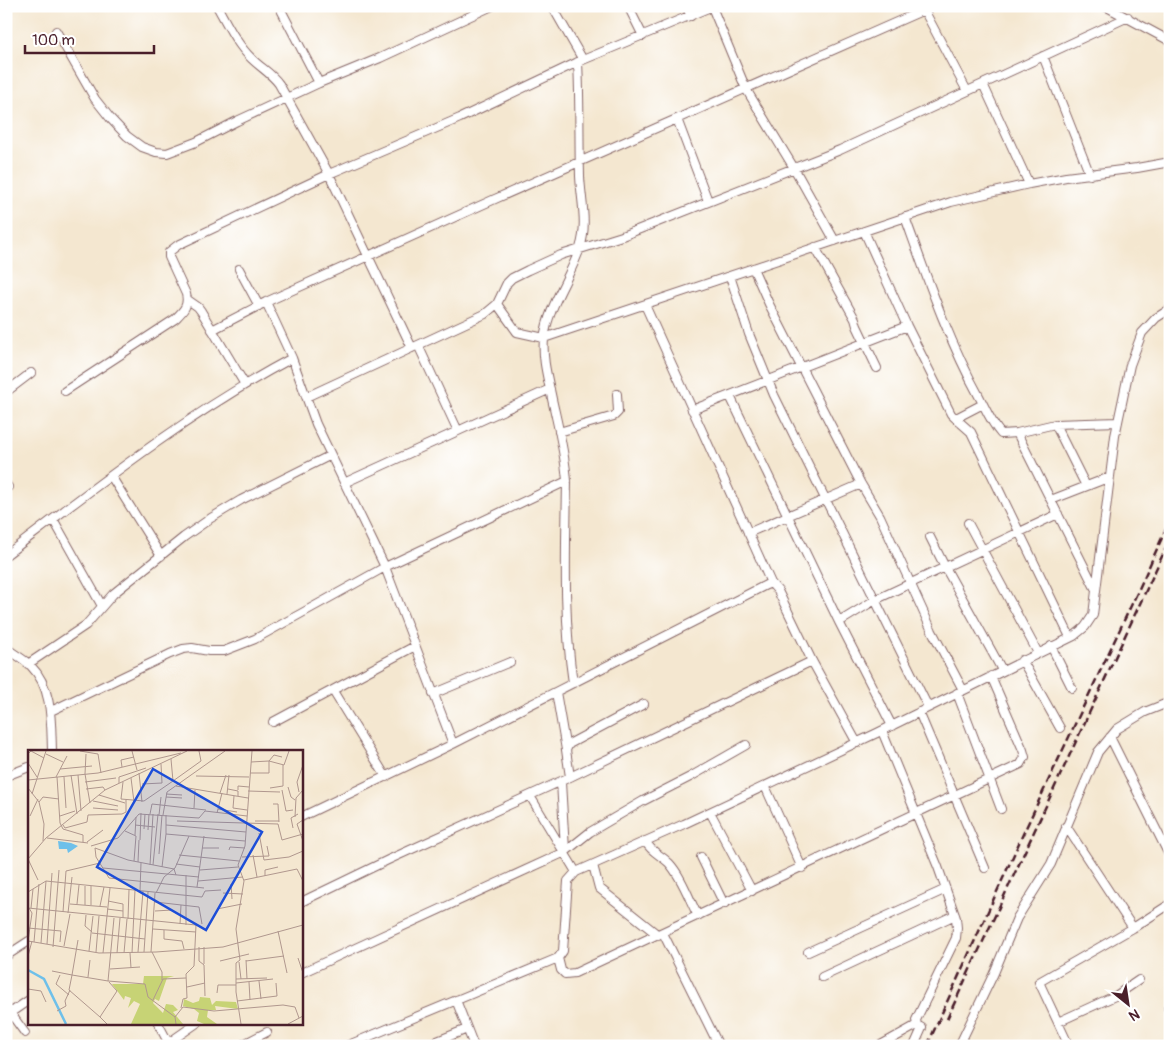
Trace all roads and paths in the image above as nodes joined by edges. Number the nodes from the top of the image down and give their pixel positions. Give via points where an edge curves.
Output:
1 (217, 6) edge
2 (279, 6) edge
3 (492, 6) edge
4 (552, 6) edge
5 (628, 6) edge
6 (686, 6) edge
7 (712, 6) edge
8 (933, 6) edge
9 (1105, 6) edge
10 (924, 10) junction
11 (691, 16) junction
12 (1128, 17) junction
13 (56, 30) dead end
14 (643, 36) junction
15 (1169, 40) edge
16 (1043, 56) junction
17 (581, 61) junction
18 (318, 83) junction
19 (983, 84) junction
20 (746, 88) junction
21 (966, 91) junction
22 (286, 98) junction
23 (677, 119) junction
24 (580, 161) junction
25 (1170, 162) edge
26 (794, 168) junction
27 (329, 174) junction
28 (1090, 174) junction
29 (1029, 184) junction
30 (708, 201) junction
31 (904, 217) junction
32 (864, 231) junction
33 (835, 240) junction
34 (580, 247) junction
35 (815, 247) junction
36 (368, 256) junction
37 (753, 268) junction
38 (239, 269) dead end
39 (730, 276) junction
40 (188, 300) junction
41 (263, 304) junction
42 (497, 304) junction
43 (645, 305) junction
44 (1170, 309) edge
45 (907, 326) junction
46 (212, 330) junction
47 (544, 338) junction
48 (865, 342) junction
49 (415, 346) junction
50 (292, 358) junction
51 (802, 366) junction
52 (877, 368) dead end
53 (30, 373) dead end
54 (768, 381) junction
55 (244, 384) junction
56 (550, 389) junction
57 (65, 391) dead end
58 (6, 392) edge
59 (617, 394) dead end
60 (730, 396) junction
61 (306, 397) junction
62 (983, 404) junction
63 (692, 410) junction
64 (954, 417) junction
65 (1118, 422) junction
66 (1055, 424) junction
67 (458, 431) junction
68 (559, 432) junction
69 (1017, 433) junction
70 (331, 455) junction
71 (111, 476) junction
72 (1110, 477) junction
73 (567, 481) junction
74 (344, 483) junction
75 (861, 484) junction
76 (1086, 486) junction
77 (825, 499) junction
78 (1051, 500) junction
79 (1058, 514) junction
80 (789, 516) junction
81 (53, 519) junction
82 (968, 523) dead end
83 (748, 533) junction
84 (1018, 533) junction
85 (930, 537) dead end
86 (982, 550) junction
87 (6, 554) edge
88 (162, 556) junction
89 (384, 567) junction
90 (945, 567) junction
91 (911, 583) junction
92 (771, 584) junction
93 (1096, 588) junction
94 (875, 600) junction
95 (102, 606) junction
96 (839, 622) junction
97 (1070, 637) junction
98 (415, 646) junction
99 (1051, 646) junction
100 (6, 648) edge
101 (1038, 653) junction
102 (1022, 660) junction
103 (812, 661) junction
104 (510, 662) dead end
105 (28, 664) junction
106 (1002, 670) junction
107 (991, 676) junction
108 (573, 683) junction
109 (1072, 688) dead end
110 (333, 691) junction
111 (960, 691) junction
112 (556, 692) junction
113 (433, 694) junction
114 (1170, 702) edge
115 (644, 704) dead end
116 (928, 707) junction
117 (50, 710) junction
118 (919, 712) junction
119 (273, 722) dead end
120 (892, 726) junction
121 (1060, 728) dead end
122 (882, 730) junction
123 (1110, 737) junction
124 (857, 743) junction
125 (453, 744) junction
126 (746, 744) dead end
127 (52, 750) edge
128 (566, 750) junction
129 (28, 767) edge
130 (6, 776) edge
131 (386, 776) junction
132 (570, 778) junction
133 (989, 779) junction
134 (561, 782) junction
135 (765, 786) junction
136 (530, 796) junction
137 (954, 796) junction
138 (1000, 809) dead end
139 (710, 812) junction
140 (916, 814) junction
141 (302, 817) edge
142 (1066, 826) junction
143 (645, 842) junction
144 (565, 852) junction
145 (701, 857) dead end
146 (1170, 857) edge
147 (593, 864) junction
148 (802, 868) junction
149 (985, 868) dead end
150 (576, 872) junction
151 (946, 889) junction
152 (752, 891) junction
153 (302, 902) edge
154 (724, 904) junction
155 (1170, 904) edge
156 (955, 915) junction
157 (698, 916) junction
158 (1133, 928) junction
159 (661, 934) junction
160 (28, 942) edge
161 (808, 952) dead end
162 (6, 956) edge
163 (558, 958) junction
164 (302, 972) edge
165 (822, 977) dead end
166 (1139, 980) dead end
167 (28, 1000) edge
168 (456, 1000) junction
169 (8, 1010) edge
170 (1058, 1022) junction
171 (158, 1024) edge
172 (195, 1024) edge
173 (917, 1025) junction
174 (467, 1029) junction
175 (267, 1032) dead end
176 (25, 1033) dead end
177 (167, 1045) edge
178 (240, 1046) edge
179 (346, 1046) edge
180 (425, 1046) edge
181 (474, 1046) edge
182 (719, 1046) edge
183 (879, 1046) edge
184 (914, 1046) edge
185 (959, 1046) edge
186 (1069, 1046) edge

1 - 22 street via 242,47 274,77
2 - 18 street
3 - 18 street via 397,51
4 - 17 street
5 - 14 street
6 - 11 street
7 - 11 street
7 - 20 street
8 - 10 street
9 - 12 street
10 - 20 street
10 - 21 street
11 - 14 street
12 - 15 street
12 - 16 street
13 - 22 street via 95,99 110,118 127,136 156,152 167,154 177,151
14 - 17 street
16 - 19 street
16 - 28 street
17 - 24 street
17 - 27 street via 460,118
18 - 22 street
19 - 21 street
19 - 29 street
20 - 23 street
20 - 26 street
21 - 26 street via 877,134
22 - 27 street
23 - 24 street
23 - 30 street
24 - 34 street via 584,212
24 - 36 street
25 - 28 street
26 - 30 street
26 - 33 street
27 - 36 street
27 - 40 street via 172,249 169,257
28 - 29 street
29 - 31 street via 951,202
30 - 34 street via 622,236
31 - 32 street
31 - 62 street via 958,355
32 - 33 street
32 - 45 street
33 - 35 street
34 - 42 street via 512,278
34 - 47 street via 554,305
35 - 37 street
35 - 48 street
36 - 41 street
36 - 49 street
37 - 39 street
37 - 51 street
38 - 41 street
39 - 43 street
39 - 54 street
40 - 46 street via 198,306
40 - 57 street via 186,308 175,318
41 - 46 street
41 - 50 street
42 - 47 street via 517,332
42 - 49 street via 485,314
43 - 47 street
43 - 63 street
44 - 65 street via 1142,333 1130,365
45 - 48 street
45 - 64 street
46 - 55 street
47 - 56 street
48 - 51 street
48 - 52 street
49 - 61 street
49 - 67 street
50 - 55 street
50 - 61 street
51 - 54 street
51 - 75 street
53 - 58 street
54 - 60 street
54 - 77 street
55 - 71 street via 135,456
56 - 67 street
56 - 68 street
59 - 68 street via 618,412 614,416
60 - 63 street
60 - 80 street
61 - 70 street
62 - 64 street
62 - 69 street via 1001,434
63 - 83 street
64 - 84 street via 971,432
65 - 66 street
65 - 72 street
66 - 69 street
66 - 76 street
67 - 74 street
68 - 73 street
69 - 78 street
70 - 74 street
70 - 88 street via 241,500 204,523
71 - 81 street
71 - 88 street
72 - 76 street
72 - 93 street
73 - 89 street
73 - 108 street via 566,613
74 - 89 street
75 - 77 street
75 - 91 street via 880,516
76 - 78 street
77 - 80 street
77 - 94 street
78 - 79 street
79 - 84 street
79 - 93 street
80 - 83 street
80 - 96 street
81 - 87 street
81 - 95 street
82 - 86 street
83 - 92 street
84 - 86 street
84 - 97 street
85 - 90 street
86 - 90 street
86 - 101 street
88 - 95 street
89 - 98 street
89 - 117 street via 255,639 224,651 183,649
90 - 91 street
90 - 106 street
91 - 94 street
91 - 111 street
92 - 103 street via 778,591
92 - 108 street
93 - 97 street via 1093,615 1085,627
94 - 96 street
94 - 116 street
95 - 105 street via 86,625
96 - 120 street
97 - 99 street
98 - 110 street
98 - 113 street
99 - 101 street
99 - 109 street
100 - 105 street
101 - 102 street
102 - 106 street
102 - 121 street
103 - 124 street
103 - 132 street
104 - 113 street
105 - 117 street via 40,677
106 - 107 street
107 - 111 street
107 - 133 street via 1025,758 1021,764
108 - 112 street
110 - 119 street
110 - 131 street
111 - 116 street
111 - 133 street
112 - 125 street
112 - 128 street
113 - 125 street
114 - 123 street via 1145,712
115 - 128 street via 569,744
116 - 118 street
117 - 127 street
118 - 120 street
118 - 137 street
120 - 122 street
122 - 124 street
122 - 140 street
123 - 142 street via 1093,761
123 - 146 street
124 - 135 street
125 - 131 street
126 - 144 street via 590,832
128 - 132 street
129 - 130 street
131 - 141 street
132 - 134 street
133 - 137 street
133 - 138 street
134 - 136 street
134 - 144 street
135 - 139 street
135 - 148 street
136 - 144 street
136 - 153 street
137 - 140 street
137 - 149 street
139 - 143 street
139 - 152 street
140 - 148 street
140 - 151 street
142 - 158 street
142 - 185 street via 1048,869 1017,918
143 - 147 street
143 - 157 street via 651,851 670,864
144 - 150 street
144 - 164 street
145 - 154 street
147 - 150 street
147 - 159 street via 599,888
148 - 152 street
150 - 163 street via 568,881 563,951
151 - 156 street
151 - 161 street
152 - 154 street
154 - 157 street
155 - 158 street
156 - 165 street
156 - 173 street via 956,938 916,1020
157 - 159 street
158 - 170 street via 1038,982
159 - 163 street via 570,974 564,974
159 - 182 street
160 - 162 street
163 - 168 street
166 - 170 street via 1117,995
167 - 169 street
168 - 174 street
168 - 179 street
169 - 176 street
170 - 186 street
171 - 177 street
172 - 177 street
173 - 183 street
173 - 184 street via 922,1028
174 - 180 street
174 - 181 street
175 - 178 street

